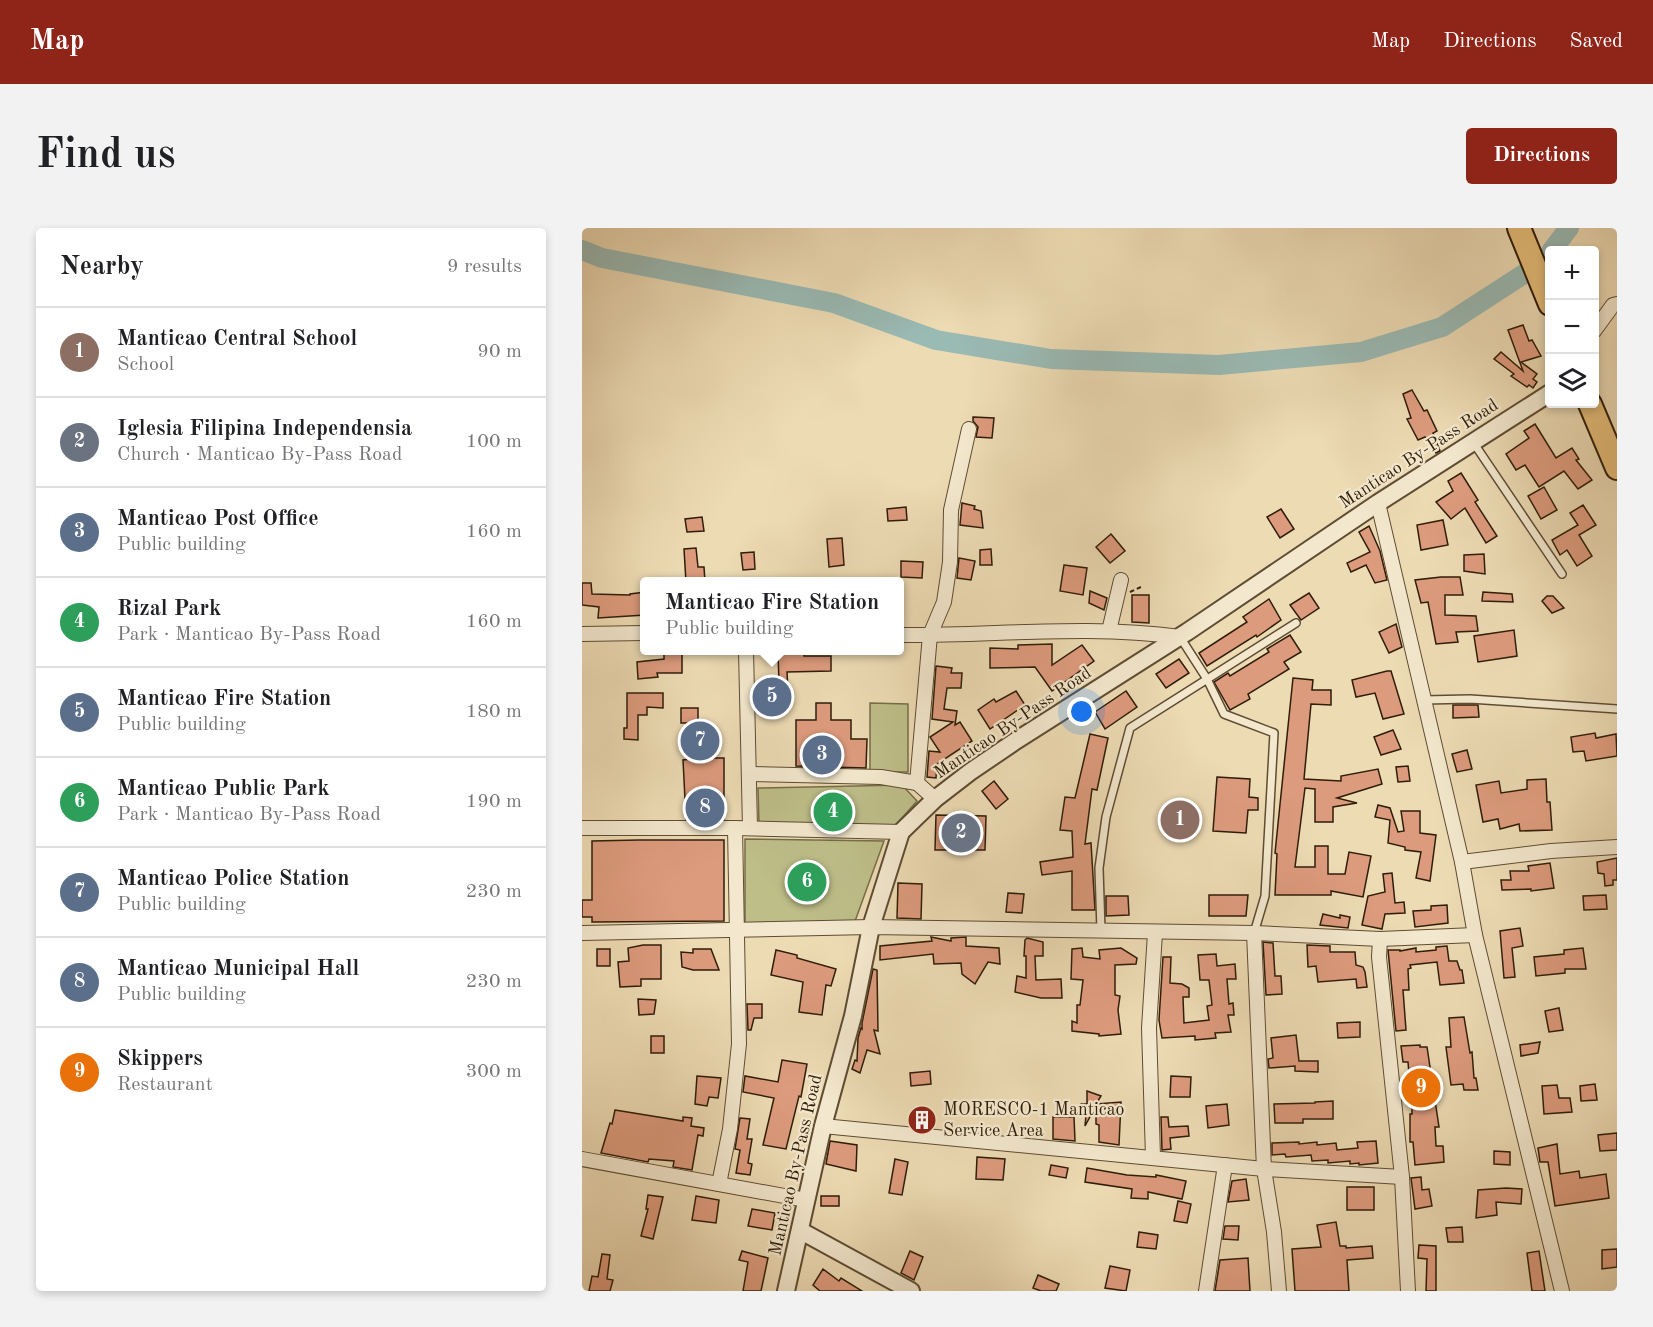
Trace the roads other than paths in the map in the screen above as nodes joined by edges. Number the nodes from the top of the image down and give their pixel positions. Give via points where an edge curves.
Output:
1 (1519, 228) edge
2 (1548, 300) edge
3 (1617, 304) edge
4 (1599, 324) edge
5 (1545, 396) edge
6 (1592, 408) edge
7 (969, 429) dead end
8 (1473, 442) junction
9 (1617, 468) edge
10 (1378, 503) junction
11 (1562, 574) dead end
12 (1121, 580) dead end
13 (1296, 623) dead end
14 (1109, 631) junction
15 (640, 633) edge
16 (582, 634) edge
17 (904, 634) edge
18 (930, 635) junction
19 (1180, 636) junction
20 (747, 655) edge
21 (1207, 679) junction
22 (1424, 700) junction
23 (1617, 709) edge
24 (749, 774) junction
25 (917, 783) junction
26 (935, 799) junction
27 (582, 828) edge
28 (735, 828) junction
29 (750, 828) junction
30 (901, 831) junction
31 (1617, 848) edge
32 (1462, 862) junction
33 (871, 927) junction
34 (737, 931) junction
35 (1101, 931) junction
36 (582, 933) edge
37 (1155, 933) junction
38 (1254, 933) junction
39 (1475, 935) junction
40 (1380, 939) junction
41 (823, 1126) junction
42 (1153, 1157) junction
43 (582, 1160) edge
44 (1225, 1165) junction
45 (1264, 1169) junction
46 (1402, 1177) junction
47 (719, 1184) junction
48 (806, 1200) junction
49 (801, 1231) junction
50 (786, 1291) edge
51 (911, 1291) edge
52 (1206, 1291) edge
53 (1279, 1291) edge
54 (1408, 1291) edge
55 (1562, 1291) edge

1 - 2 highway
3 - 4 street
5 - 8 street, Manticao By-Pass Road
6 - 9 highway
7 - 18 street via 951,510 944,602
8 - 10 street, Manticao By-Pass Road
8 - 11 lane
10 - 19 street, Manticao By-Pass Road
10 - 22 street
12 - 14 street
13 - 21 lane
14 - 18 street
14 - 19 street
15 - 16 street
17 - 18 street
18 - 25 street
19 - 21 lane
19 - 26 street, Manticao By-Pass Road via 1017,740
20 - 24 street
21 - 35 lane via 1130,728 1106,817 1098,868
21 - 38 lane via 1224,714 1274,734 1265,896
22 - 23 lane via 1470,699
22 - 32 street
24 - 25 street via 881,777
24 - 29 street
25 - 26 street
26 - 30 street, Manticao By-Pass Road
27 - 28 street
28 - 29 street
28 - 34 street
29 - 30 street
30 - 33 street, Manticao By-Pass Road
31 - 32 street
32 - 39 street
33 - 34 street
33 - 35 street
33 - 41 street, Manticao By-Pass Road via 853,1016
34 - 36 street
34 - 47 street via 739,1044 730,1129
35 - 37 street
37 - 38 street
37 - 42 street via 1149,1028
38 - 40 street
38 - 45 street
39 - 40 street
39 - 55 street
40 - 46 street
41 - 42 street
41 - 48 street, Manticao By-Pass Road
42 - 44 street
43 - 47 street
44 - 45 street
44 - 52 street
45 - 46 street
45 - 53 street
46 - 54 street
47 - 48 street
48 - 49 street, Manticao By-Pass Road
49 - 50 street, Manticao By-Pass Road
49 - 51 street

